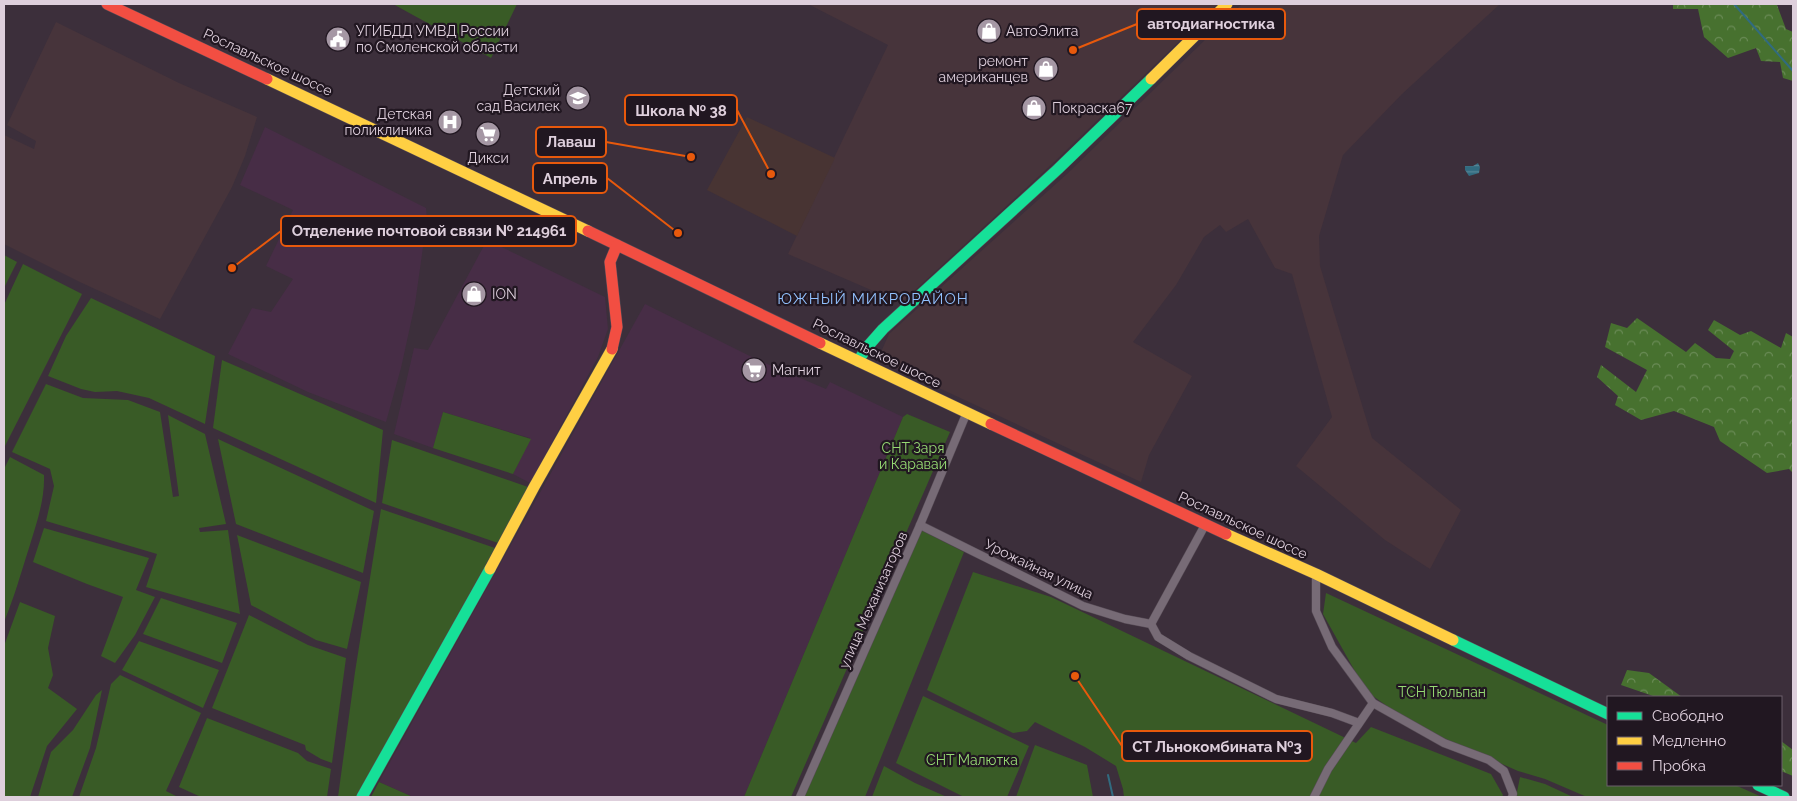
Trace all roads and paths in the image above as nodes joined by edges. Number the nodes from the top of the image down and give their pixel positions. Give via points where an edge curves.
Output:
1 (107, 4) edge
2 (1227, 4) edge
3 (617, 245) junction
4 (858, 361) junction
5 (967, 412) junction
6 (920, 525) junction
7 (1206, 525) junction
8 (1316, 574) junction
9 (1151, 624) junction
10 (1373, 703) junction
11 (1607, 714) edge
12 (1359, 723) junction
13 (1760, 786) edge
14 (362, 797) edge
15 (800, 797) edge
16 (1314, 797) edge
17 (1512, 797) edge
18 (1784, 797) edge

1 - 3 main road, Рославльское шоссе
2 - 4 main road via 1058,169 883,329
3 - 4 main road, Рославльское шоссе
3 - 14 main road via 610,262 617,327 611,352
4 - 5 main road, Рославльское шоссе
5 - 6 street, улица Механизаторов
5 - 7 main road, Рославльское шоссе
6 - 9 street, Урожайная улица via 1083,606
6 - 15 street, улица Механизаторов
7 - 8 main road, Рославльское шоссе
7 - 9 street
8 - 10 street via 1316,611 1332,647
8 - 11 main road, Рославльское шоссе
9 - 12 street via 1158,638 1276,699
10 - 12 street
10 - 17 street via 1444,743 1489,760 1504,771
12 - 16 street via 1328,769
13 - 18 main road

